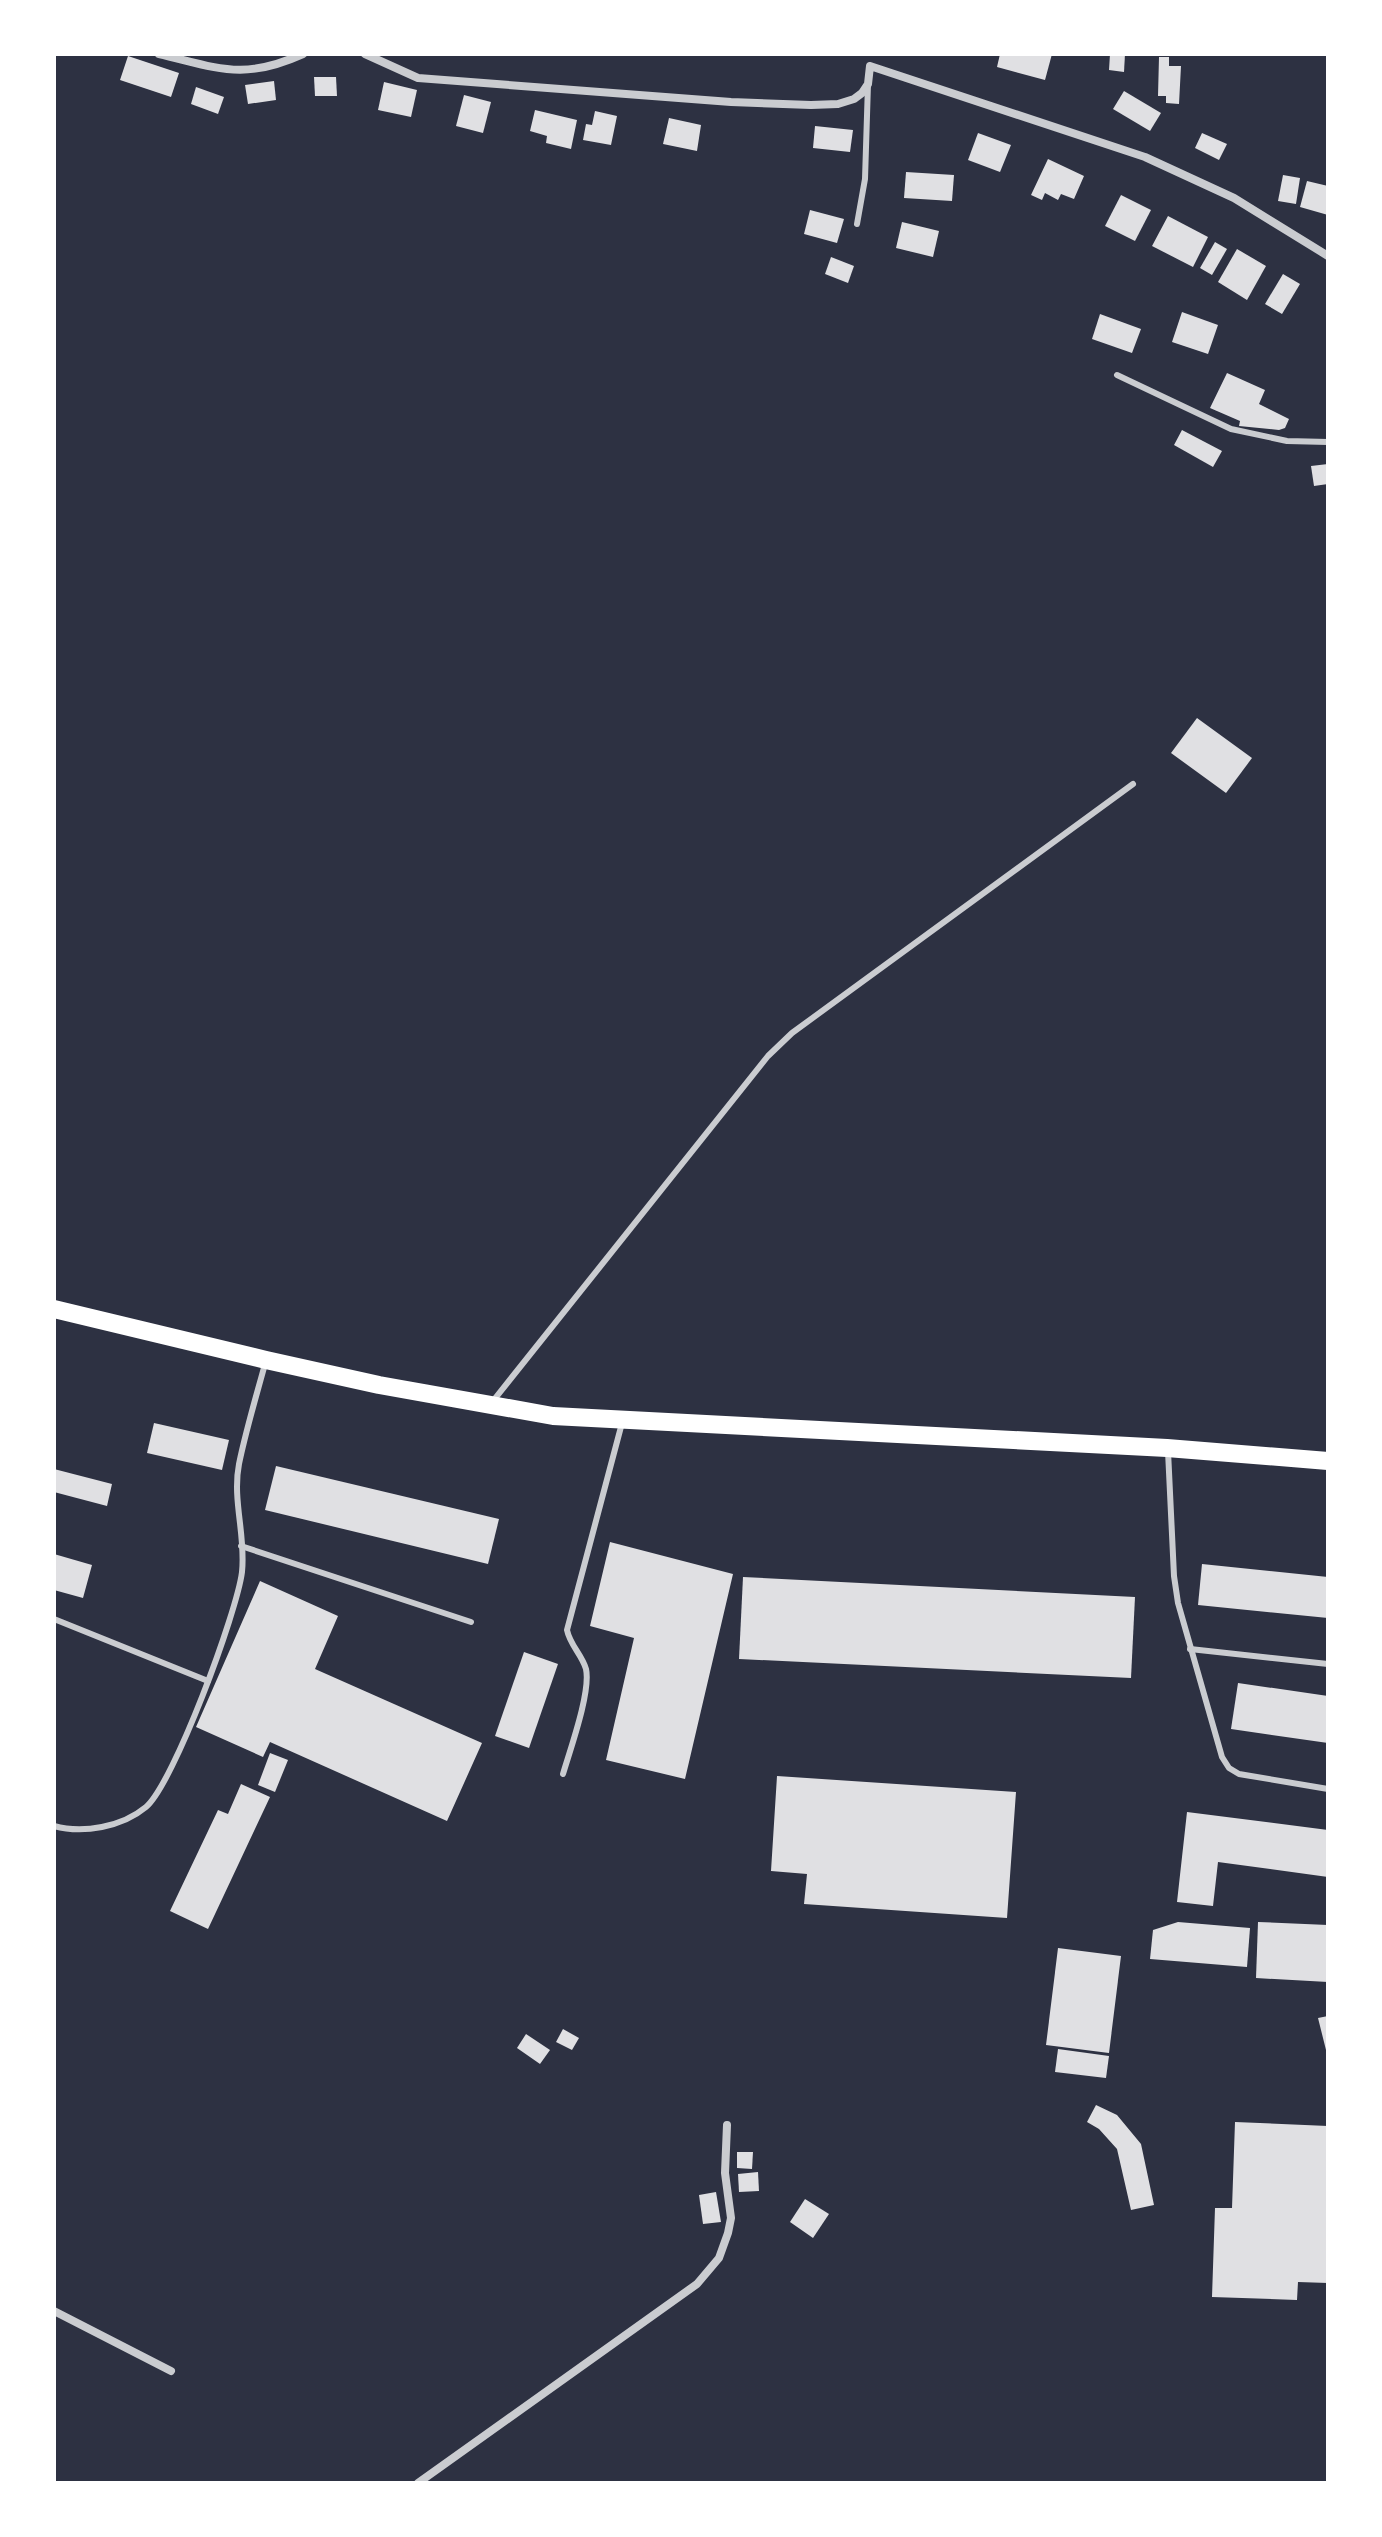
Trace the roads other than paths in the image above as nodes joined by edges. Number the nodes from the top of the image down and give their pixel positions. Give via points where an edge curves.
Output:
1 (159, 54) edge
2 (303, 54) edge
3 (365, 54) edge
4 (870, 54) edge
5 (870, 66) junction
6 (868, 84) junction
7 (857, 224) dead end
8 (1328, 256) edge
9 (1117, 375) dead end
10 (1328, 442) edge
11 (1133, 784) dead end
12 (54, 1309) edge
13 (266, 1360) junction
14 (491, 1404) junction
15 (623, 1420) junction
16 (1167, 1448) junction
17 (1328, 1461) edge
18 (241, 1546) junction
19 (54, 1619) edge
20 (471, 1622) dead end
21 (1190, 1649) junction
22 (1328, 1664) edge
23 (208, 1681) junction
24 (563, 1774) dead end
25 (1328, 1789) edge
26 (54, 1826) edge
27 (727, 2125) dead end
28 (54, 2311) edge
29 (171, 2371) dead end
30 (418, 2483) edge

1 - 2 street via 239,71
3 - 6 street via 418,78 731,102 838,104 854,99
4 - 5 street
5 - 6 street
5 - 8 street via 1145,157 1234,198
6 - 7 lane via 865,179
9 - 10 lane via 1231,429 1287,441
11 - 14 lane via 792,1033 768,1056
12 - 13 main road
13 - 14 main road
13 - 18 lane via 239,1464
14 - 15 main road via 553,1416
15 - 16 main road
15 - 24 lane via 567,1630 587,1678
16 - 17 main road
16 - 21 lane via 1174,1576
18 - 20 lane
18 - 23 lane via 242,1572
19 - 23 lane
21 - 22 lane
21 - 25 lane via 1229,1768
23 - 26 lane via 161,1788 145,1807 94,1829
27 - 30 street via 725,2173 731,2218 724,2247 707,2275
28 - 29 street

